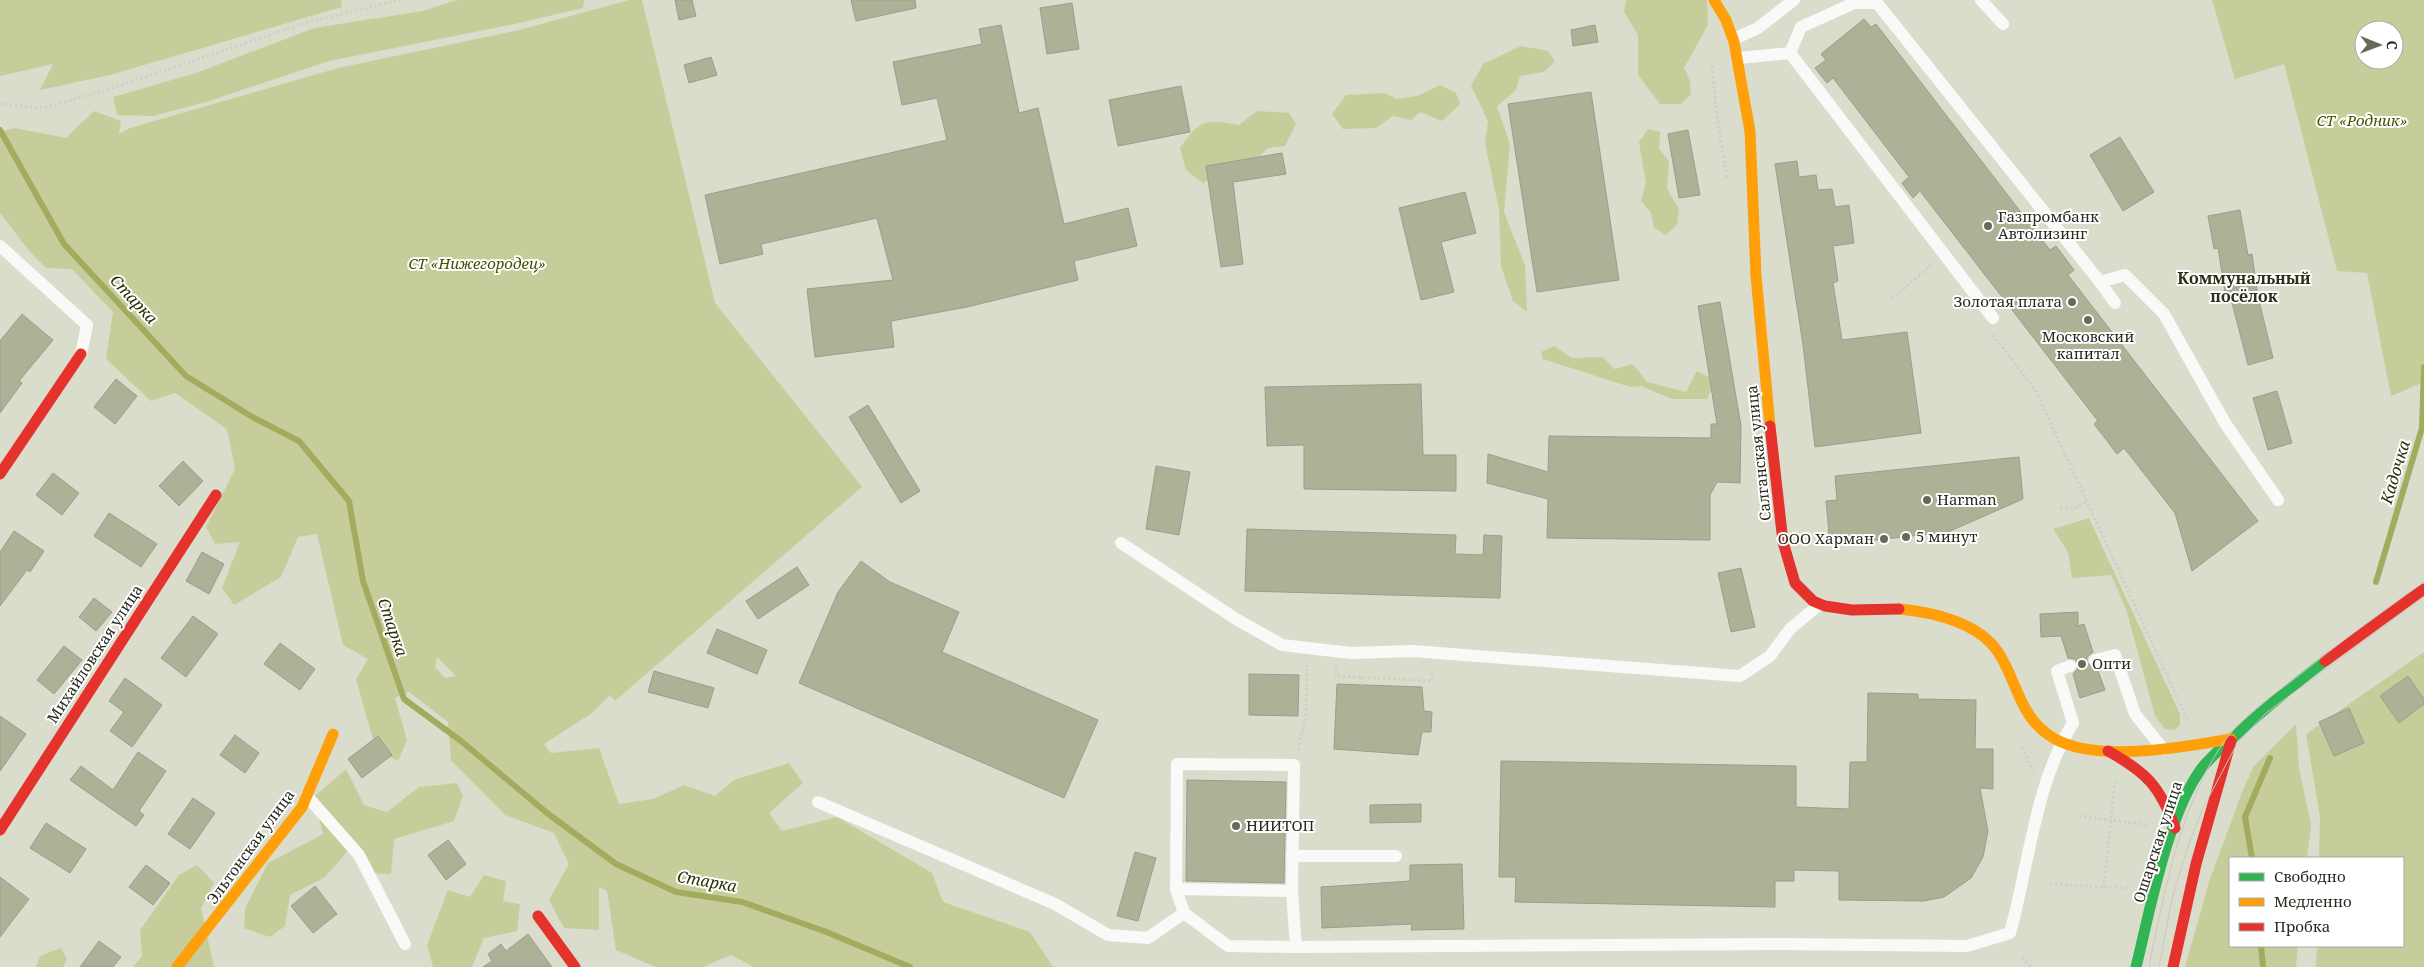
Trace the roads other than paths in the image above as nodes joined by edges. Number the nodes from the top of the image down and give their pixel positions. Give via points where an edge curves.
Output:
1 (1714, 0) edge
2 (1794, 0) edge
3 (1981, 0) edge
4 (2004, 24) dead end
5 (1734, 38) junction
6 (1790, 53) junction
7 (1738, 58) junction
8 (0, 246) edge
9 (2100, 282) junction
10 (2115, 303) dead end
11 (1993, 318) dead end
12 (82, 354) joint
13 (0, 474) edge
14 (216, 495) dead end
15 (2278, 500) dead end
16 (1121, 542) dead end
17 (2424, 589) edge
18 (1820, 604) junction
19 (2095, 660) dead end
20 (2070, 666) dead end
21 (333, 734) dead end
22 (2231, 739) junction
23 (2061, 742) junction
24 (2107, 750) junction
25 (2165, 750) junction
26 (307, 796) junction
27 (818, 802) dead end
28 (2175, 828) junction
29 (0, 830) edge
30 (1292, 856) junction
31 (1396, 856) dead end
32 (1176, 889) junction
33 (1292, 891) junction
34 (1184, 913) junction
35 (538, 916) dead end
36 (406, 944) dead end
37 (1296, 947) junction
38 (177, 967) edge
39 (575, 967) edge
40 (2136, 967) edge
41 (2173, 967) edge

1 - 5 street, Салганская улица
2 - 5 lane via 1758,28
3 - 4 lane
5 - 7 street, Салганская улица
6 - 7 lane
6 - 9 lane via 1801,27 1854,3 1877,3
6 - 11 lane
7 - 18 street, Салганская улица via 1751,139 1756,277 1780,521 1790,574 1802,592
8 - 12 lane via 87,325
9 - 10 lane
9 - 15 lane via 2124,275 2164,314 2224,424
12 - 13 street
14 - 29 street, Михайловская улица
16 - 18 lane via 1282,645 1337,652 1432,653 1740,676 1770,656 1790,629
17 - 22 street, Ошарская улица via 2264,710
18 - 23 street, Салганская улица via 1856,610 1906,610 1958,621 1989,640 2011,674 2025,709 2039,728
19 - 25 lane via 2115,654 2135,714
20 - 23 lane via 2057,671 2074,723
21 - 26 street, Эльтонская улица
22 - 25 street, Салганская улица
22 - 28 street, Ошарская улица via 2207,760 2195,779
22 - 41 street via 2196,864
23 - 24 street, Салганская улица
23 - 37 lane via 2043,792 2010,933 1967,946
24 - 25 street, Салганская улица
24 - 28 street, Салганская улица via 2149,777 2165,799
26 - 36 lane via 359,855
26 - 38 street, Эльтонская улица via 296,815
27 - 34 lane via 1056,904 1108,935 1148,938
28 - 40 street, Ошарская улица
30 - 31 lane
30 - 32 lane via 1294,765 1177,764
30 - 33 lane
32 - 33 lane
32 - 34 lane
33 - 37 lane
34 - 37 lane via 1228,946
35 - 39 street

